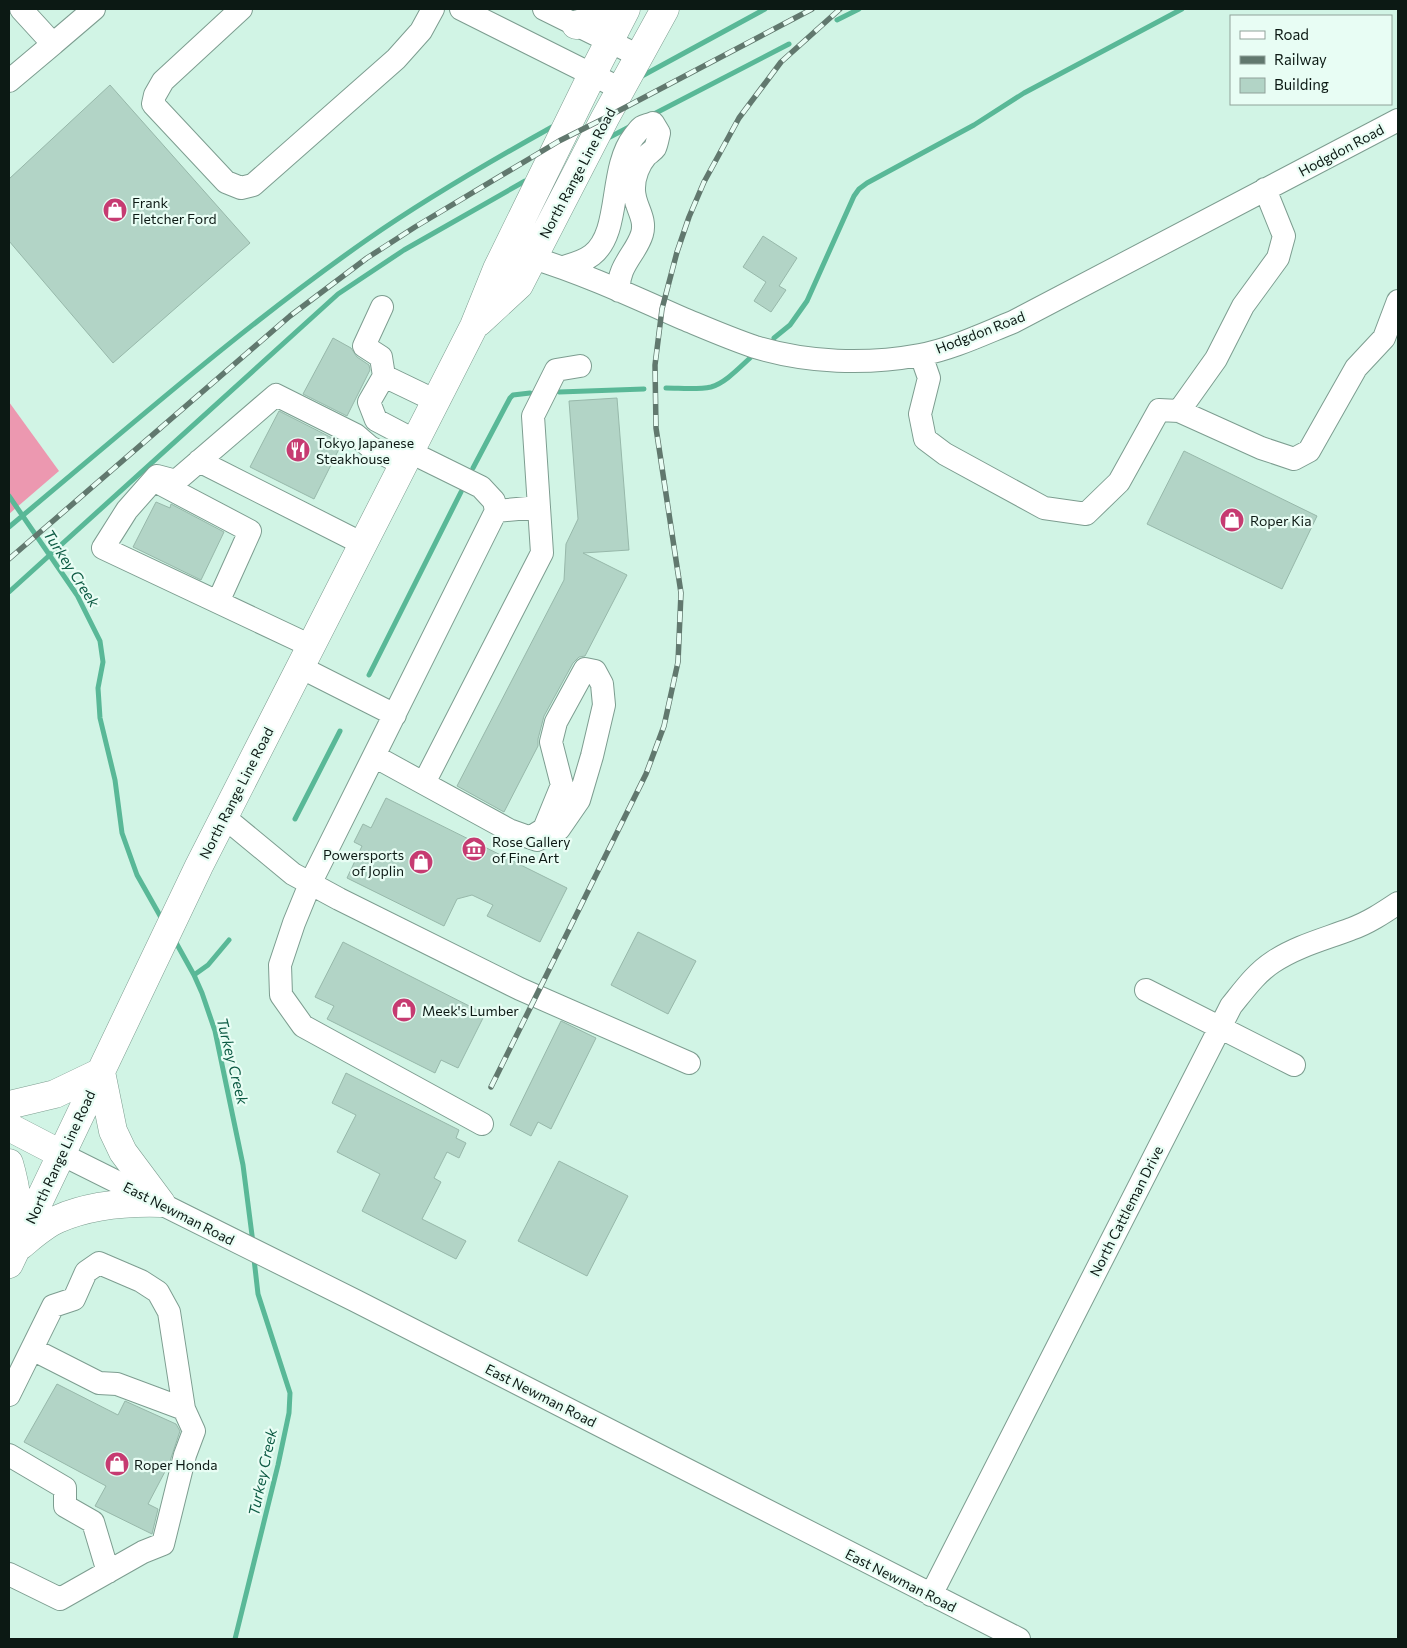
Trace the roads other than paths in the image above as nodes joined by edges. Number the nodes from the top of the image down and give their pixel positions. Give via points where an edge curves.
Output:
1 (21, 9) edge
2 (94, 9) edge
3 (241, 9) edge
4 (433, 9) edge
5 (461, 9) edge
6 (544, 9) edge
7 (609, 9) edge
8 (626, 9) edge
9 (664, 9) edge
10 (576, 25) junction
11 (609, 41) junction
12 (52, 44) junction
13 (639, 56) junction
14 (592, 75) junction
15 (9, 81) edge
16 (621, 89) junction
17 (1398, 120) edge
18 (1265, 190) junction
19 (533, 258) junction
20 (563, 267) junction
21 (619, 291) junction
22 (1398, 301) edge
23 (382, 307) dead end
24 (474, 326) junction
25 (922, 355) junction
26 (580, 366) dead end
27 (384, 376) junction
28 (436, 401) junction
29 (1180, 411) junction
30 (410, 452) junction
31 (199, 461) junction
32 (154, 480) junction
33 (539, 507) junction
34 (496, 511) junction
35 (363, 544) junction
36 (218, 602) junction
37 (306, 657) junction
38 (395, 714) junction
39 (374, 756) junction
40 (424, 784) junction
41 (224, 817) junction
42 (531, 838) junction
43 (310, 884) junction
44 (1398, 903) edge
45 (1146, 990) dead end
46 (1220, 1027) junction
47 (689, 1063) dead end
48 (1294, 1064) dead end
49 (101, 1072) junction
50 (9, 1105) edge
51 (482, 1124) dead end
52 (9, 1127) edge
53 (61, 1154) junction
54 (9, 1163) edge
55 (160, 1203) junction
56 (14, 1255) edge
57 (32, 1349) junction
58 (9, 1395) edge
59 (184, 1409) junction
60 (9, 1456) edge
61 (108, 1572) junction
62 (9, 1574) edge
63 (931, 1595) junction
64 (1019, 1639) edge

1 - 12 street
2 - 12 street
3 - 4 street via 163,81 154,95 154,104 226,182 241,188 253,185 396,59 421,32
5 - 14 street
6 - 10 street
7 - 10 main road via 596,19
8 - 11 main road, North Range Line Road
9 - 13 main road, North Range Line Road
10 - 11 street
11 - 13 street
11 - 14 main road, North Range Line Road
12 - 15 street
13 - 16 main road, North Range Line Road
14 - 16 street
14 - 24 main road, North Range Line Road via 497,268
16 - 19 main road, North Range Line Road
17 - 18 street, Hodgdon Road
18 - 25 street, Hodgdon Road via 1013,322
18 - 29 street via 1284,236 1278,258 1243,306 1216,359
19 - 20 street, Hodgdon Road
19 - 24 main road, North Range Line Road via 520,284
20 - 21 street, Hodgdon Road
20 - 21 street via 580,263 594,254 606,236 620,165 630,142 641,128 653,123 659,133 655,147 638,170 634,189 643,218 642,233 624,264
21 - 25 street, Hodgdon Road via 722,335 790,355 853,361
22 - 29 street via 1384,338 1356,368 1309,451 1294,459
23 - 27 street via 364,346 381,357
24 - 28 main road, North Range Line Road
25 - 29 street via 929,378 920,414 926,439 945,454 1044,508 1086,514 1119,482 1159,410
26 - 33 street via 556,370 533,416
27 - 28 street
27 - 30 street via 369,402 376,420
28 - 30 main road, North Range Line Road
30 - 31 street via 370,447 356,435 276,395
30 - 34 street via 481,487 494,501
30 - 35 main road, North Range Line Road
31 - 32 street via 176,481 157,476
31 - 35 street
32 - 36 street via 250,531
32 - 36 street via 128,510 103,548
33 - 34 street
33 - 40 street via 542,553
34 - 38 street
35 - 37 main road, North Range Line Road
36 - 37 street
37 - 38 street
37 - 41 main road, North Range Line Road
38 - 39 street
39 - 40 street
39 - 43 street
40 - 42 street via 509,830
41 - 43 street via 293,874
41 - 49 main road, North Range Line Road
42 - 42 street via 537,840 559,829 579,800 604,706 602,684 595,671 585,669 556,722 551,742 562,785 544,829
43 - 47 street via 520,989
43 - 51 street via 280,965 281,995 292,1011 304,1026
44 - 46 street, North Cattleman Drive via 1376,918 1298,948 1272,962 1251,981 1231,1006
45 - 46 street
46 - 48 street
46 - 63 street, North Cattleman Drive
49 - 50 main road via 55,1094
49 - 53 main road, North Range Line Road
49 - 55 main road via 114,1130 123,1152
52 - 53 main road
53 - 55 street, East Newman Road
53 - 56 main road, North Range Line Road
54 - 56 main road via 19,1212
55 - 56 main road via 99,1206 56,1219
55 - 63 street, East Newman Road
57 - 58 street
57 - 59 street via 99,1383 117,1384
57 - 59 street via 53,1306 74,1299 86,1272 99,1263 108,1266 141,1280 158,1292 169,1312
59 - 61 street via 194,1431 163,1544
60 - 61 street via 65,1488 65,1506 93,1522
61 - 62 street via 60,1599
63 - 64 street, East Newman Road

